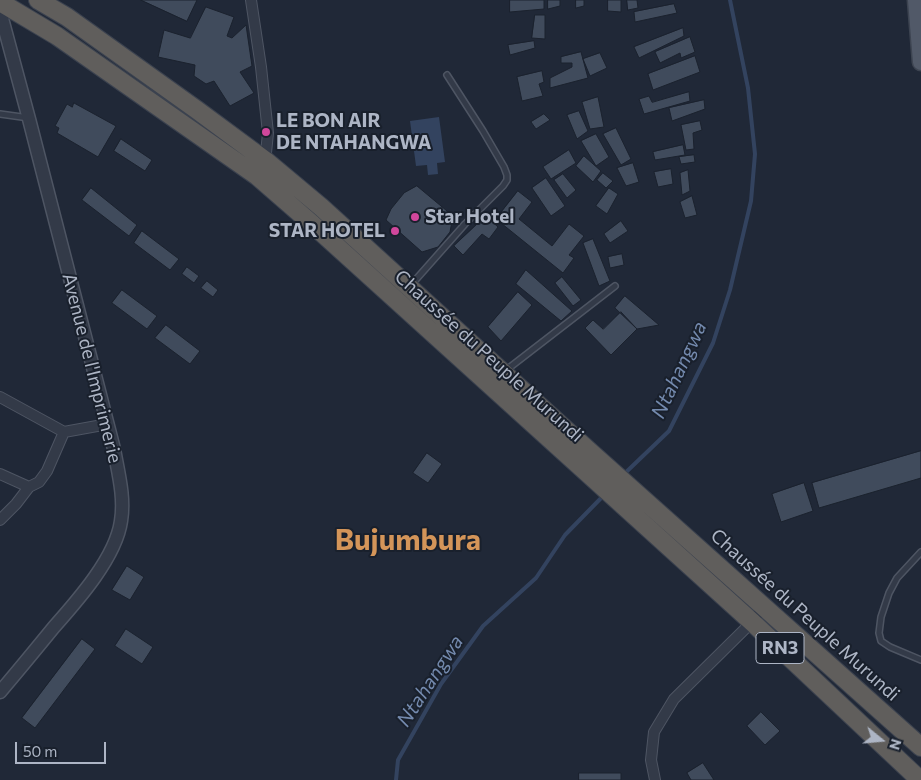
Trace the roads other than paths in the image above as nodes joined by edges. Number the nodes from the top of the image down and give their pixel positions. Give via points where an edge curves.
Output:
1 (38, 0) edge
2 (251, 0) edge
3 (916, 0) edge
4 (0, 2) edge
5 (0, 11) edge
6 (921, 62) edge
7 (447, 75) dead end
8 (0, 114) edge
9 (30, 118) junction
10 (261, 169) junction
11 (615, 286) dead end
12 (409, 287) junction
13 (503, 373) junction
14 (0, 396) edge
15 (108, 424) junction
16 (64, 432) junction
17 (0, 474) edge
18 (29, 487) junction
19 (0, 520) edge
20 (921, 552) edge
21 (764, 606) junction
22 (752, 622) junction
23 (921, 660) edge
24 (0, 692) edge
25 (921, 747) edge
26 (655, 780) edge
27 (920, 780) edge

1 - 10 highway, Chaussée du Peuple Murundi / RN3 via 67,17 197,110
2 - 10 street via 268,133
3 - 6 main road
4 - 10 highway, Chaussée du Peuple Murundi / RN3
5 - 9 street, Avenue de l'Imprimerie
7 - 12 lane via 504,167 507,180
8 - 9 lane
9 - 15 street, Avenue de l'Imprimerie
10 - 12 highway, Chaussée du Peuple Murundi / RN3 via 321,207
10 - 22 highway, Chaussée du Peuple Murundi / RN3 via 311,223
11 - 13 lane
12 - 13 highway, Chaussée du Peuple Murundi / RN3
13 - 21 highway, Chaussée du Peuple Murundi / RN3
14 - 16 street
15 - 16 street
15 - 24 street, Avenue de l'Imprimerie via 123,503 117,538 86,589
16 - 18 street via 47,471 39,482
17 - 18 street
18 - 19 street
20 - 23 lane via 897,578 889,593 879,633 881,642
21 - 22 street
21 - 25 highway, Chaussée du Peuple Murundi / RN3
22 - 26 street via 674,699 654,732 651,760
22 - 27 highway, Chaussée du Peuple Murundi / RN3

